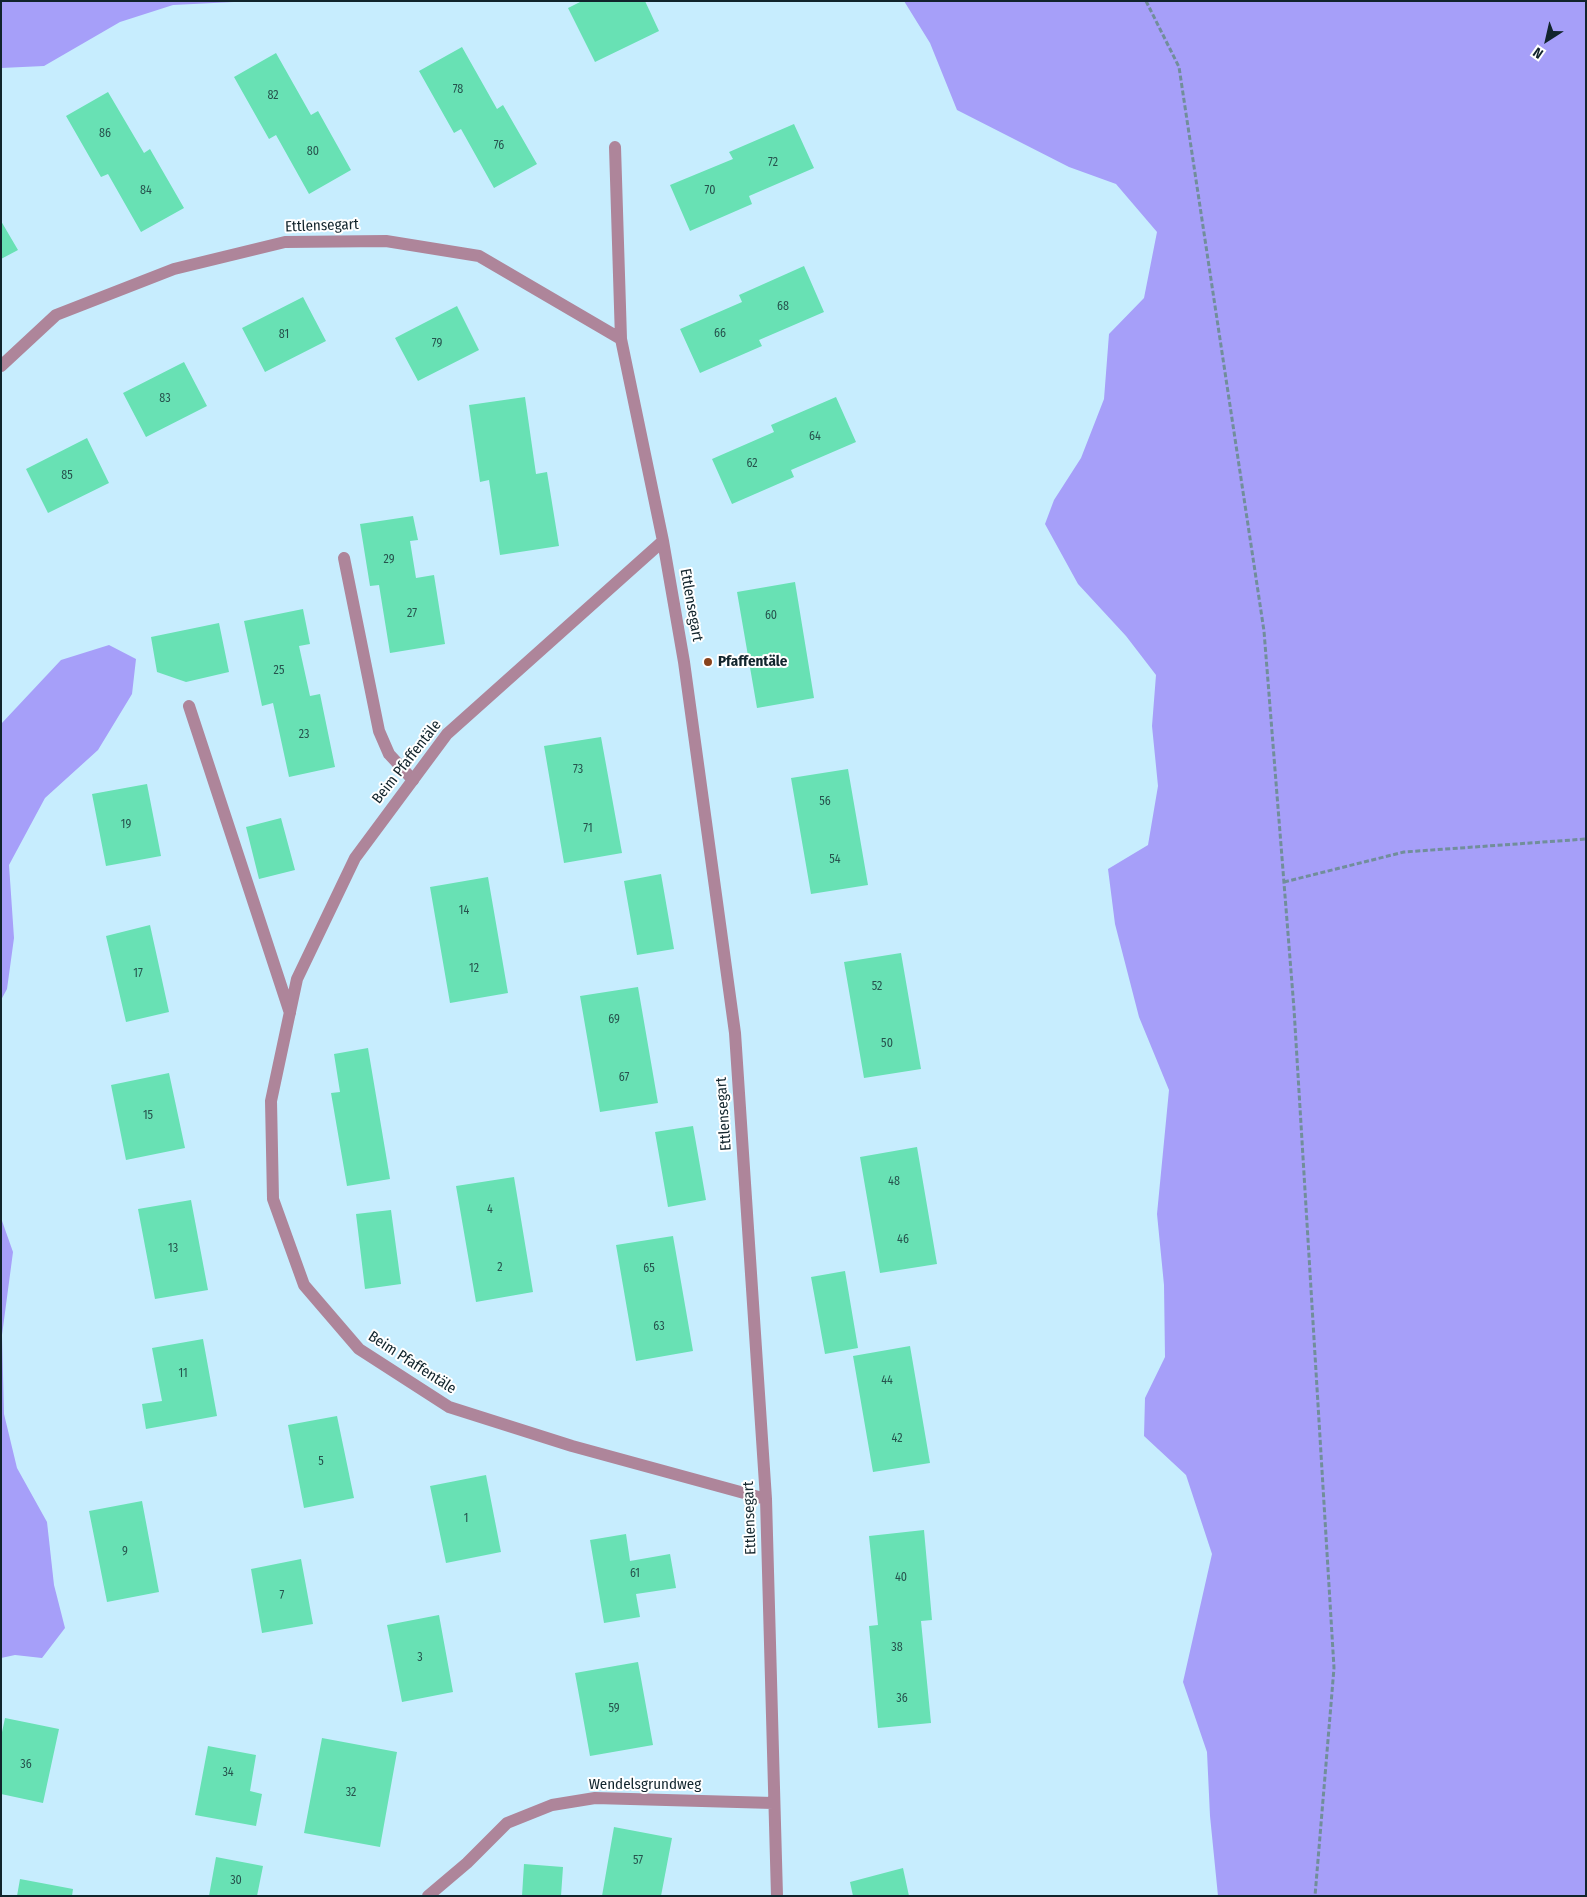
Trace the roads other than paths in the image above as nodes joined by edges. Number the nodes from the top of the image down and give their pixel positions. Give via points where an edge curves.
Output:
1 (615, 147) dead end
2 (621, 339) junction
3 (1, 366) edge
4 (664, 541) junction
5 (344, 558) dead end
6 (189, 706) dead end
7 (413, 780) junction
8 (290, 1013) junction
9 (766, 1499) junction
10 (773, 1803) junction
11 (428, 1896) edge
12 (777, 1896) edge

1 - 2 street, Ettlensegart
2 - 3 street, Ettlensegart via 479,256 386,240 285,242 174,269 56,315
2 - 4 street, Ettlensegart
4 - 7 street, Beim Pfaffentäle via 447,734
4 - 9 street, Ettlensegart via 735,1032
5 - 7 street via 379,731 389,754
6 - 8 street
7 - 8 street, Beim Pfaffentäle via 355,858 297,979
8 - 9 street, Beim Pfaffentäle via 271,1101 273,1199 304,1286 358,1349 450,1407 572,1446
9 - 10 street, Ettlensegart
10 - 11 street, Wendelsgrundweg via 595,1798 552,1805 507,1823
10 - 12 street, Ettlensegart

